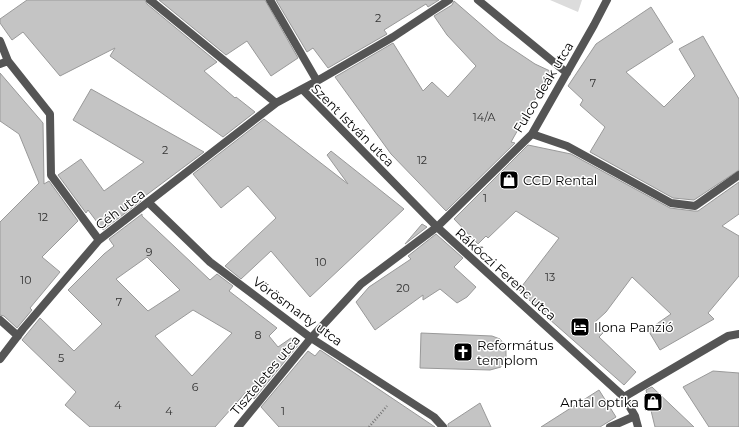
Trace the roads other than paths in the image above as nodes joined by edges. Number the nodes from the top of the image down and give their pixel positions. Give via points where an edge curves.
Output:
1 (150, 0) edge
2 (270, 0) edge
3 (449, 0) edge
4 (478, 0) edge
5 (607, 0) edge
6 (0, 41) edge
7 (8, 61) junction
8 (0, 64) edge
9 (566, 73) junction
10 (317, 81) junction
11 (302, 89) junction
12 (276, 103) junction
13 (532, 134) junction
14 (739, 175) edge
15 (149, 202) junction
16 (436, 227) junction
17 (99, 240) junction
18 (0, 320) edge
19 (739, 334) edge
20 (18, 336) junction
21 (311, 338) junction
22 (0, 358) edge
23 (624, 397) junction
24 (634, 416) junction
25 (238, 427) edge
26 (443, 427) edge
27 (610, 427) edge
28 (638, 427) edge

1 - 12 street
2 - 10 street
3 - 10 street via 393,37
4 - 9 street
5 - 9 street, Fulco deák utca
6 - 7 street
7 - 8 street
7 - 17 street via 50,114 51,175
9 - 13 street, Fulco deák utca
10 - 11 street
11 - 12 street, Szent István utca
11 - 16 street, Szent István utca
12 - 15 street, Céh utca
13 - 14 street via 568,146 671,203 695,206
13 - 16 street, Fulco deák utca
15 - 17 street, Céh utca
15 - 21 street, Vörösmarty utca via 210,262
16 - 21 street, Tiszteletes utca via 361,284
16 - 23 street, Rákóczi Ferenc utca
17 - 20 street, Céh utca
18 - 20 street
19 - 23 street via 728,336
20 - 22 street, Céh utca
21 - 25 street, Tiszteletes utca
21 - 26 street, Vörösmarty utca via 434,417
23 - 24 street, Rákóczi Ferenc utca
24 - 27 street
24 - 28 street, Rákóczi Ferenc utca

